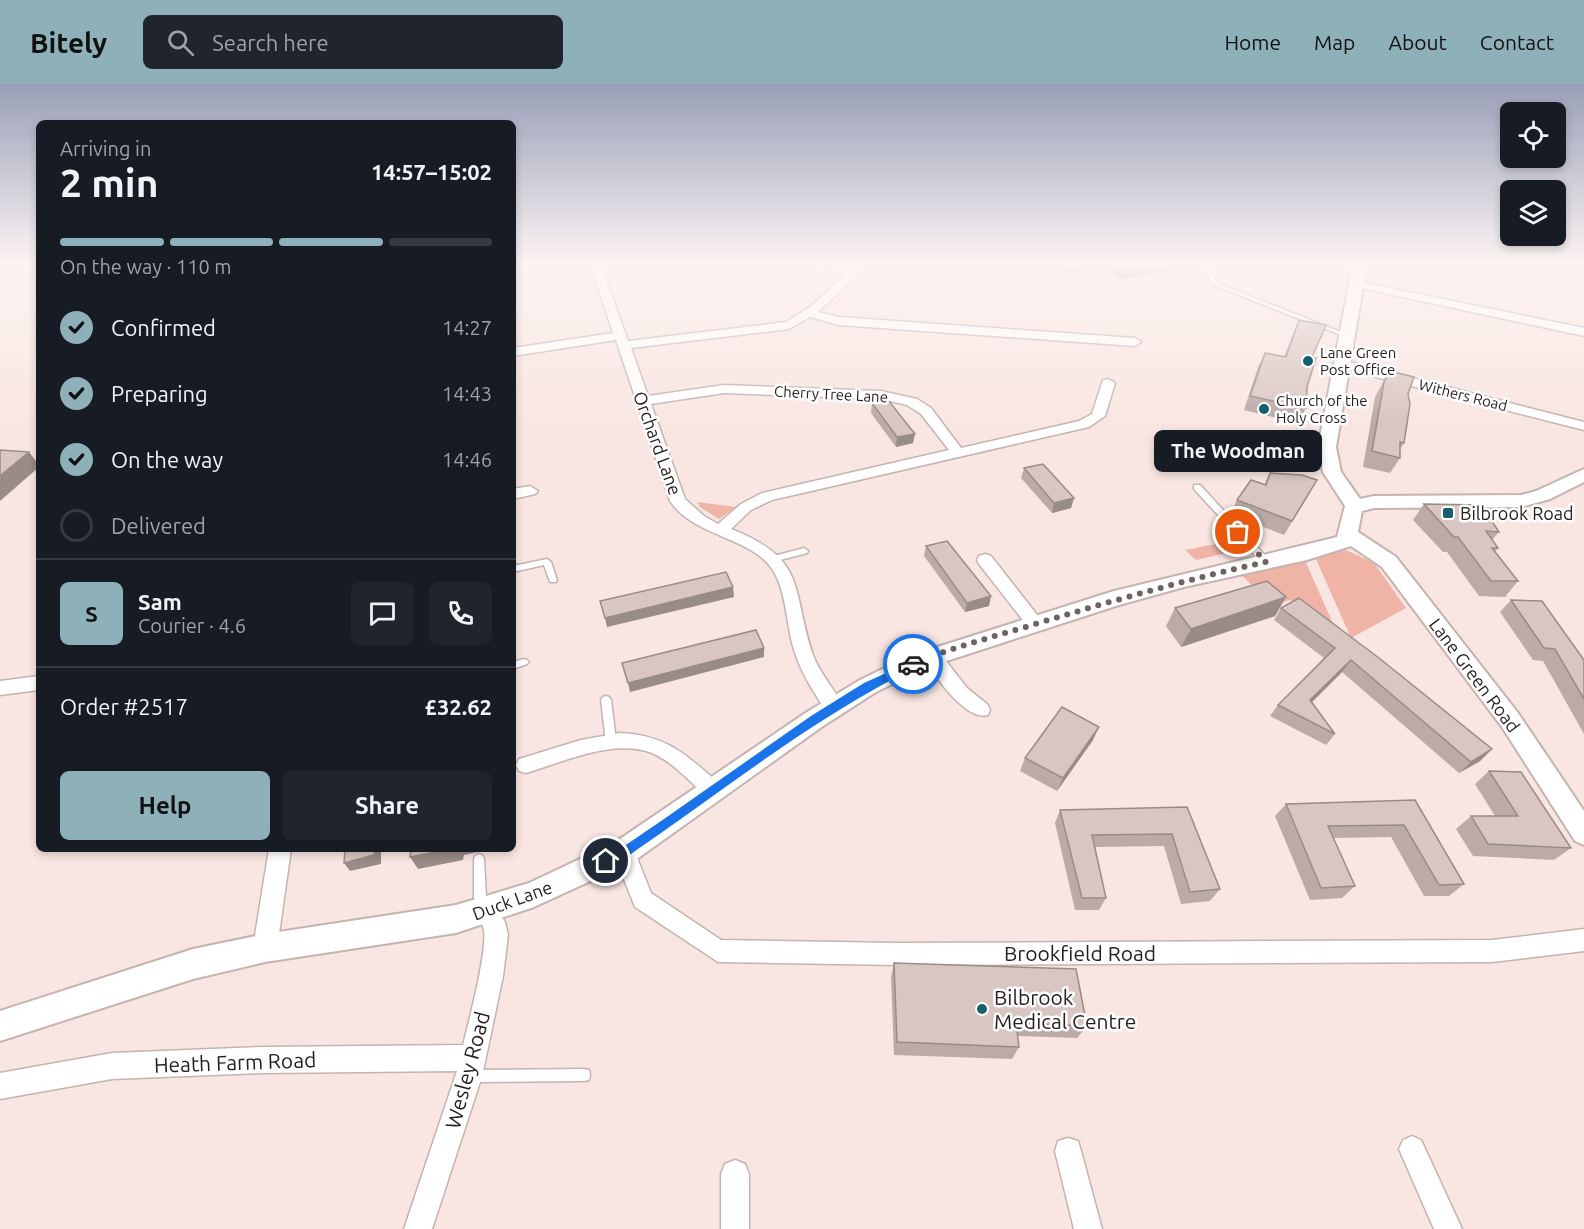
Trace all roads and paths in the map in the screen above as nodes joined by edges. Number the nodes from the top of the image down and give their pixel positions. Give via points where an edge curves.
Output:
1 (614, 316) edge
2 (803, 316) edge
3 (821, 316) edge
4 (1297, 316) edge
5 (1351, 316) edge
6 (1510, 316) edge
7 (1584, 332) edge
8 (1348, 336) junction
9 (622, 340) junction
10 (1135, 342) dead end
11 (516, 352) edge
12 (1342, 364) junction
13 (1108, 383) dead end
14 (642, 401) junction
15 (1584, 426) edge
16 (1231, 436) dead end
17 (957, 453) junction
18 (1327, 458) junction
19 (1584, 474) edge
20 (1197, 487) dead end
21 (530, 491) dead end
22 (516, 493) edge
23 (1355, 506) junction
24 (719, 531) junction
25 (1349, 535) junction
26 (804, 551) dead end
27 (773, 559) junction
28 (985, 560) dead end
29 (1266, 562) junction
30 (516, 568) edge
31 (553, 580) dead end
32 (1035, 624) junction
33 (933, 657) junction
34 (524, 663) dead end
35 (516, 665) edge
36 (36, 683) edge
37 (0, 688) edge
38 (606, 700) dead end
39 (834, 706) junction
40 (981, 710) dead end
41 (611, 741) junction
42 (526, 765) dead end
43 (713, 790) junction
44 (1584, 832) edge
45 (280, 852) edge
46 (624, 852) junction
47 (479, 859) dead end
48 (485, 911) junction
49 (1584, 940) edge
50 (265, 948) junction
51 (0, 1026) edge
52 (470, 1067) junction
53 (584, 1074) dead end
54 (0, 1086) edge
55 (1412, 1149) dead end
56 (1068, 1151) dead end
57 (735, 1174) dead end
58 (418, 1229) edge
59 (735, 1229) edge
60 (1088, 1229) edge
61 (1448, 1229) edge

1 - 9 street, Orchard Lane
2 - 9 street via 789,325 767,328
3 - 10 street via 839,321
4 - 8 lane
5 - 8 street
6 - 7 street
8 - 12 street
9 - 11 street
9 - 14 street, Orchard Lane
12 - 15 street, Withers Road
12 - 18 street
13 - 17 street via 1098,416 1092,421
14 - 17 street, Cherry Tree Lane via 724,389 881,394 912,402 926,411
14 - 24 street, Orchard Lane via 678,501 692,517
16 - 18 street
17 - 24 street via 767,496 746,507
18 - 23 street via 1334,480
19 - 23 street via 1543,495 1521,501 1374,502
20 - 29 lane
21 - 22 street
23 - 25 street
24 - 27 street, Orchard Lane via 746,541
25 - 29 street, Duck Lane via 1334,546
25 - 44 street, Lane Green Road via 1376,551 1395,570 1510,720
26 - 27 lane
27 - 39 street, Orchard Lane via 791,597 812,675
28 - 32 street
29 - 32 street, Duck Lane via 1184,580
30 - 31 lane via 547,562
32 - 33 street, Duck Lane
33 - 39 street, Duck Lane via 890,674
33 - 40 street via 960,693
34 - 35 lane
36 - 37 street
38 - 41 lane
39 - 43 street, Duck Lane
41 - 42 street
41 - 43 street via 659,747
43 - 46 street, Duck Lane
45 - 50 street
46 - 48 street, Duck Lane via 534,894
46 - 49 street, Brookfield Road via 643,900 718,951 1480,951
47 - 48 lane via 480,898
48 - 50 street, Duck Lane via 412,927
48 - 52 street, Wesley Road via 494,922 496,935 491,976
50 - 51 street, Duck Lane via 164,972
52 - 53 lane
52 - 54 street, Heath Farm Road via 263,1060 112,1066
52 - 58 street, Wesley Road
55 - 61 street
56 - 60 street
57 - 59 street

